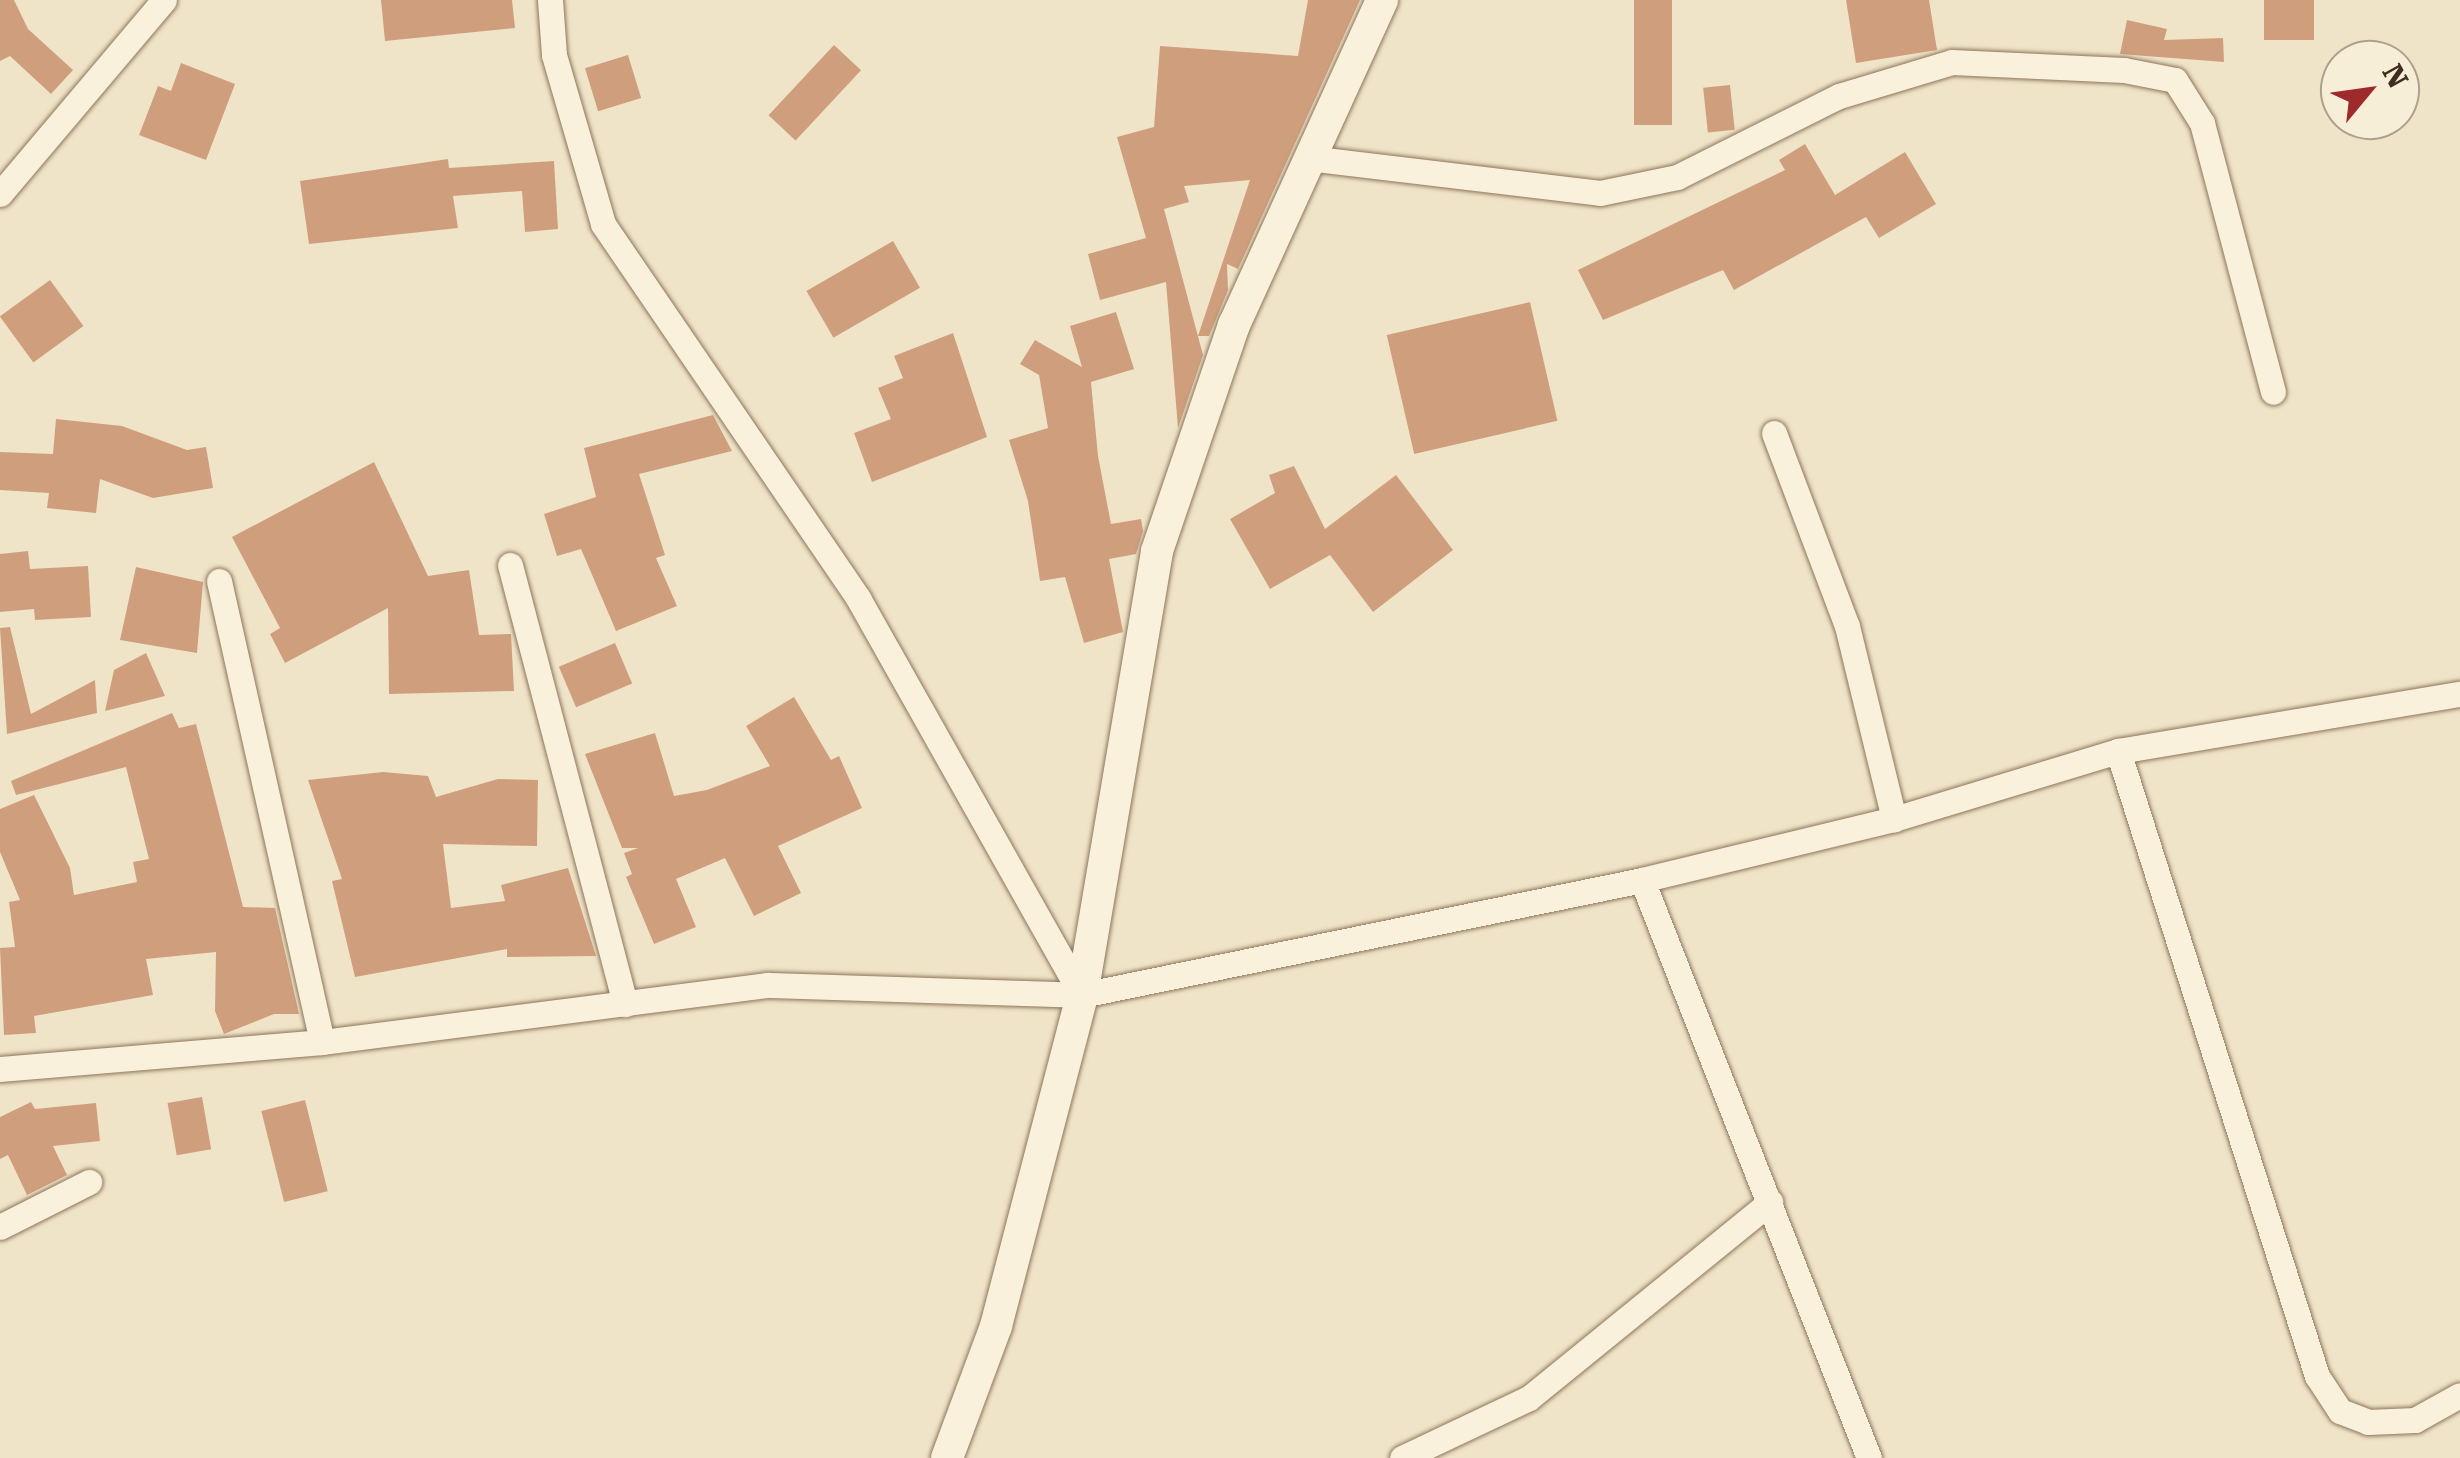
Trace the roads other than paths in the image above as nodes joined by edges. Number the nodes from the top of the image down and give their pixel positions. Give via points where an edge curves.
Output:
1 (164, 0) edge
2 (550, 0) edge
3 (1382, 0) edge
4 (1308, 158) junction
5 (0, 194) edge
6 (2273, 392) dead end
7 (1774, 433) dead end
8 (510, 565) dead end
9 (219, 581) dead end
10 (2460, 694) edge
11 (2118, 751) junction
12 (1894, 819) junction
13 (1642, 880) junction
14 (1082, 995) junction
15 (625, 1004) junction
16 (322, 1042) junction
17 (0, 1069) edge
18 (89, 1182) dead end
19 (1770, 1202) junction
20 (0, 1227) edge
21 (2460, 1394) edge
22 (947, 1458) edge
23 (1402, 1458) edge
24 (1868, 1458) edge

1 - 5 street
2 - 14 street via 554,55 603,224 858,598
3 - 4 street
4 - 6 street via 1600,194 1677,177 1840,96 1935,65 2124,70 2174,80 2202,123
4 - 14 street via 1234,325 1157,551
7 - 12 street via 1846,626
8 - 15 street
9 - 16 street
10 - 11 street
11 - 12 street
11 - 21 street via 2317,1376 2340,1411 2368,1422 2415,1420
12 - 13 street
13 - 14 street
13 - 19 street
14 - 15 street via 767,985
14 - 22 street via 996,1326
15 - 16 street
16 - 17 street
18 - 20 street
19 - 23 street via 1529,1398
19 - 24 street

